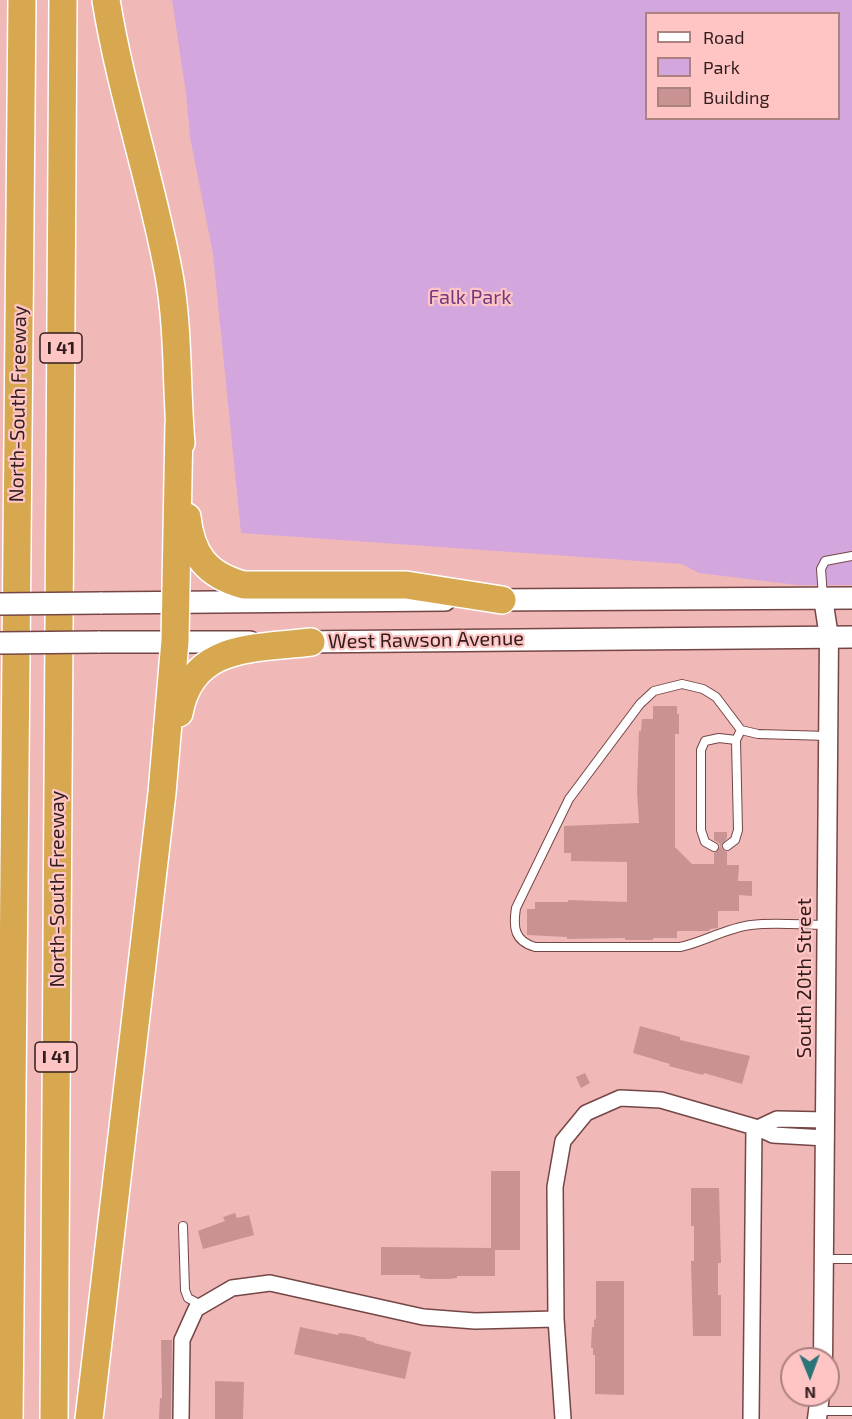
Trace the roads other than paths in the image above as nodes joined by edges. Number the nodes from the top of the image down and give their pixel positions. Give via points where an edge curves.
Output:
1 (22, 0) edge
2 (63, 0) edge
3 (106, 0) edge
4 (179, 424) junction
5 (852, 556) edge
6 (823, 598) junction
7 (852, 598) edge
8 (502, 600) junction
9 (177, 603) junction
10 (0, 604) edge
11 (829, 637) junction
12 (852, 637) edge
13 (175, 642) junction
14 (311, 642) junction
15 (0, 643) edge
16 (741, 730) junction
17 (828, 736) junction
18 (736, 740) junction
19 (162, 793) junction
20 (727, 846) dead end
21 (714, 847) dead end
22 (827, 925) junction
23 (826, 1120) junction
24 (756, 1128) junction
25 (826, 1138) junction
26 (183, 1226) dead end
27 (824, 1259) junction
28 (852, 1259) edge
29 (202, 1306) junction
30 (556, 1319) junction
31 (823, 1347) edge
32 (818, 1408) edge
33 (852, 1412) edge
34 (9, 1419) edge
35 (54, 1419) edge
36 (89, 1419) edge
37 (181, 1419) edge
38 (563, 1419) edge
39 (751, 1419) edge

1 - 34 highway, North-South Freeway / I 41
2 - 35 highway, North-South Freeway / I 41
3 - 4 highway via 170,277 177,333
4 - 8 highway via 189,534 199,557 215,574 244,585 406,585
4 - 9 highway
5 - 6 lane via 825,561 821,568
6 - 7 main road, West Rawson Avenue
6 - 8 main road, West Rawson Avenue
6 - 11 street, South 20th Street
8 - 9 main road, West Rawson Avenue
9 - 10 main road, West Rawson Avenue, bridge
9 - 13 highway
11 - 12 main road, West Rawson Avenue
11 - 14 main road, West Rawson Avenue
11 - 17 street, South 20th Street
13 - 14 main road, West Rawson Avenue
13 - 15 main road, West Rawson Avenue, bridge
13 - 19 highway
14 - 19 highway via 244,650 200,668 184,694 174,754
16 - 17 lane
16 - 18 lane
16 - 22 lane via 716,697 703,689 682,684 654,691 639,704 569,799 516,908 517,935 535,947 680,947 751,925
17 - 22 street, South 20th Street
18 - 20 lane via 738,830 735,840
18 - 21 lane via 705,741 701,750 701,830 705,842
19 - 36 highway
22 - 23 street, South 20th Street
23 - 24 street via 777,1119
23 - 25 street, South 20th Street
24 - 25 street via 773,1136
24 - 30 street via 661,1100 620,1098 586,1113 563,1141 555,1187
24 - 39 street
25 - 27 street, South 20th Street
26 - 29 lane via 185,1290 188,1298
27 - 28 lane
27 - 31 street, South 20th Street
29 - 30 street via 232,1288 270,1283 423,1317 475,1321
29 - 37 street via 196,1309 182,1340
30 - 38 street
32 - 33 lane

